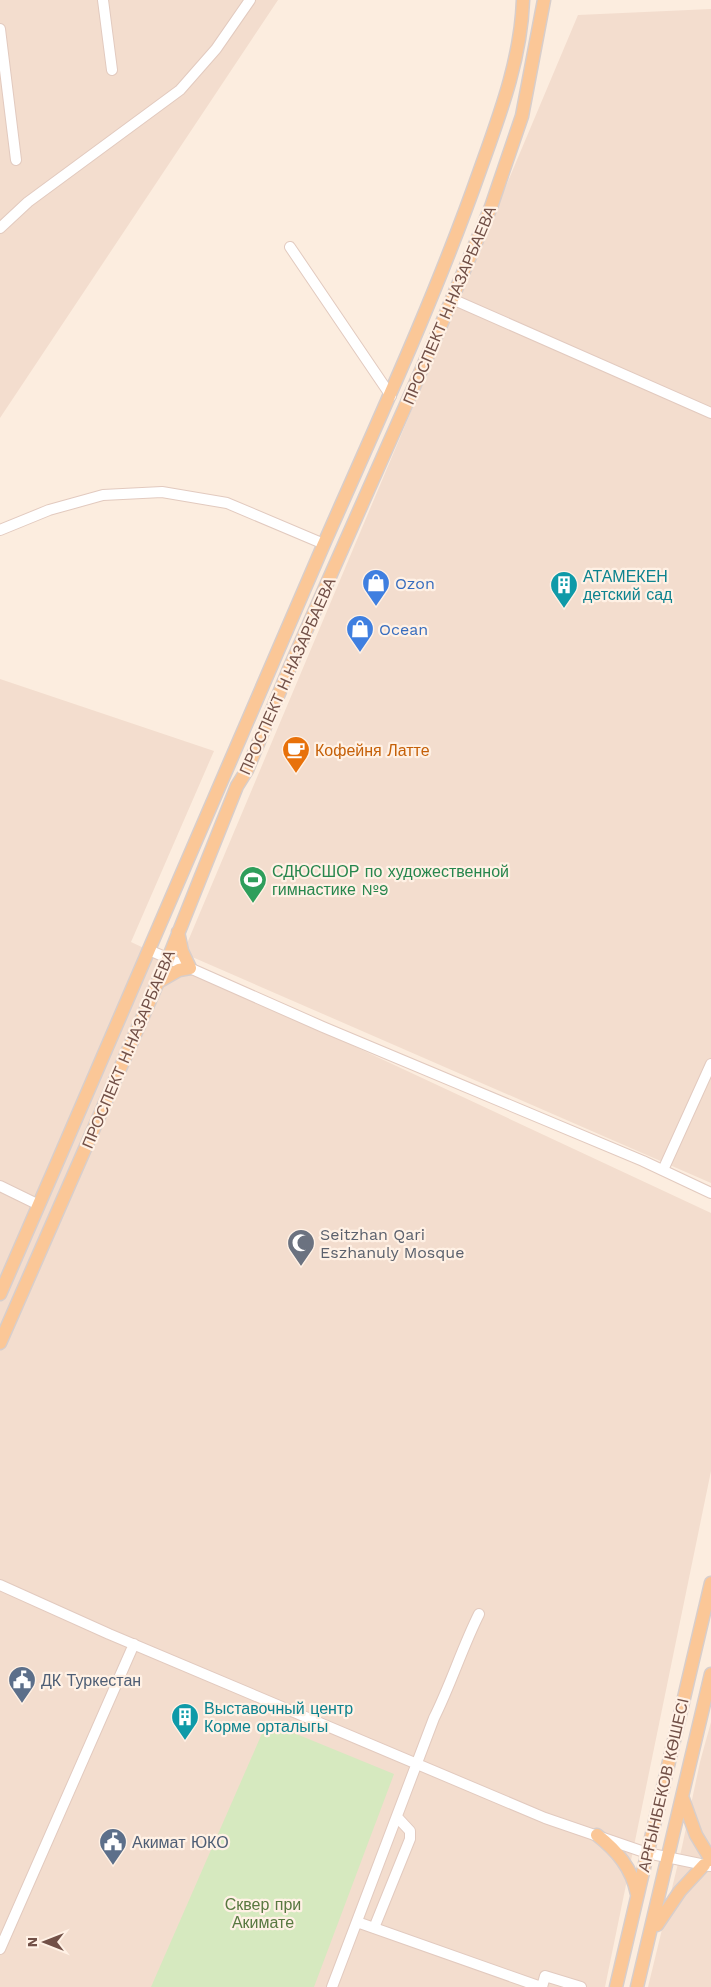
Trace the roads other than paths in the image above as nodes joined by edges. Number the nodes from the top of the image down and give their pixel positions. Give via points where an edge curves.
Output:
1 (103, 0) edge
2 (250, 0) edge
3 (523, 0) edge
4 (544, 0) edge
5 (0, 29) edge
6 (112, 70) dead end
7 (16, 160) dead end
8 (0, 228) edge
9 (290, 247) dead end
10 (452, 299) junction
11 (391, 396) junction
12 (711, 413) edge
13 (1, 527) edge
14 (324, 544) junction
15 (178, 932) junction
16 (149, 950) junction
17 (168, 959) junction
18 (190, 968) junction
19 (158, 982) junction
20 (711, 1064) edge
21 (663, 1170) junction
22 (0, 1186) edge
23 (711, 1193) edge
24 (40, 1204) junction
25 (0, 1294) edge
26 (0, 1343) edge
27 (711, 1583) edge
28 (0, 1585) edge
29 (479, 1614) dead end
30 (134, 1644) junction
31 (711, 1674) edge
32 (417, 1764) junction
33 (682, 1798) junction
34 (396, 1817) junction
35 (597, 1836) junction
36 (647, 1853) junction
37 (668, 1858) junction
38 (709, 1863) edge
39 (637, 1897) junction
40 (357, 1922) junction
41 (374, 1928) junction
42 (652, 1934) junction
43 (0, 1949) edge
44 (332, 1987) edge
45 (542, 1987) edge
46 (581, 1987) edge
47 (616, 1987) edge
48 (637, 1987) edge

1 - 6 street
2 - 8 street via 216,49 180,90 28,202
3 - 11 main road, ПРОСПЕКТ Н.НАЗАРБАЕВА via 521,37 496,126
4 - 10 main road, ПРОСПЕКТ Н.НАЗАРБАЕВА via 522,116 491,207
5 - 7 street
9 - 11 street
10 - 12 street
10 - 15 main road, ПРОСПЕКТ Н.НАЗАРБАЕВА via 238,786
11 - 14 main road, ПРОСПЕКТ Н.НАЗАРБАЕВА
13 - 14 street via 103,495 162,492 227,503
14 - 16 main road, ПРОСПЕКТ Н.НАЗАРБАЕВА
15 - 17 main road, ПРОСПЕКТ Н.НАЗАРБАЕВА
15 - 18 main road
16 - 17 street
16 - 24 main road, ПРОСПЕКТ Н.НАЗАРБАЕВА
17 - 18 street
17 - 19 main road, ПРОСПЕКТ Н.НАЗАРБАЕВА
18 - 19 main road via 179,970
18 - 21 street
19 - 26 main road, ПРОСПЕКТ Н.НАЗАРБАЕВА
20 - 21 street
21 - 23 street
22 - 24 street
24 - 25 main road, ПРОСПЕКТ Н.НАЗАРБАЕВА
27 - 36 main road, АРҒЫНБЕКОВ КӨШЕСІ
28 - 30 street
29 - 32 street
30 - 32 street
30 - 43 street
31 - 33 main road, АРҒЫНБЕКОВ КӨШЕСІ
32 - 34 street
32 - 35 street via 544,1818
33 - 37 main road, АРҒЫНБЕКОВ КӨШЕСІ
33 - 38 main road
34 - 40 street
34 - 41 street via 410,1831 410,1839
35 - 36 street
35 - 39 main road via 628,1868 635,1881
36 - 37 street
36 - 39 main road, АРҒЫНБЕКОВ КӨШЕСІ
37 - 38 street
37 - 42 main road, АРҒЫНБЕКОВ КӨШЕСІ
38 - 42 main road via 680,1891
39 - 47 main road, АРҒЫНБЕКОВ КӨШЕСІ
40 - 41 street
40 - 44 street
41 - 45 street
42 - 48 main road, АРҒЫНБЕКОВ КӨШЕСІ
45 - 46 street via 545,1976

